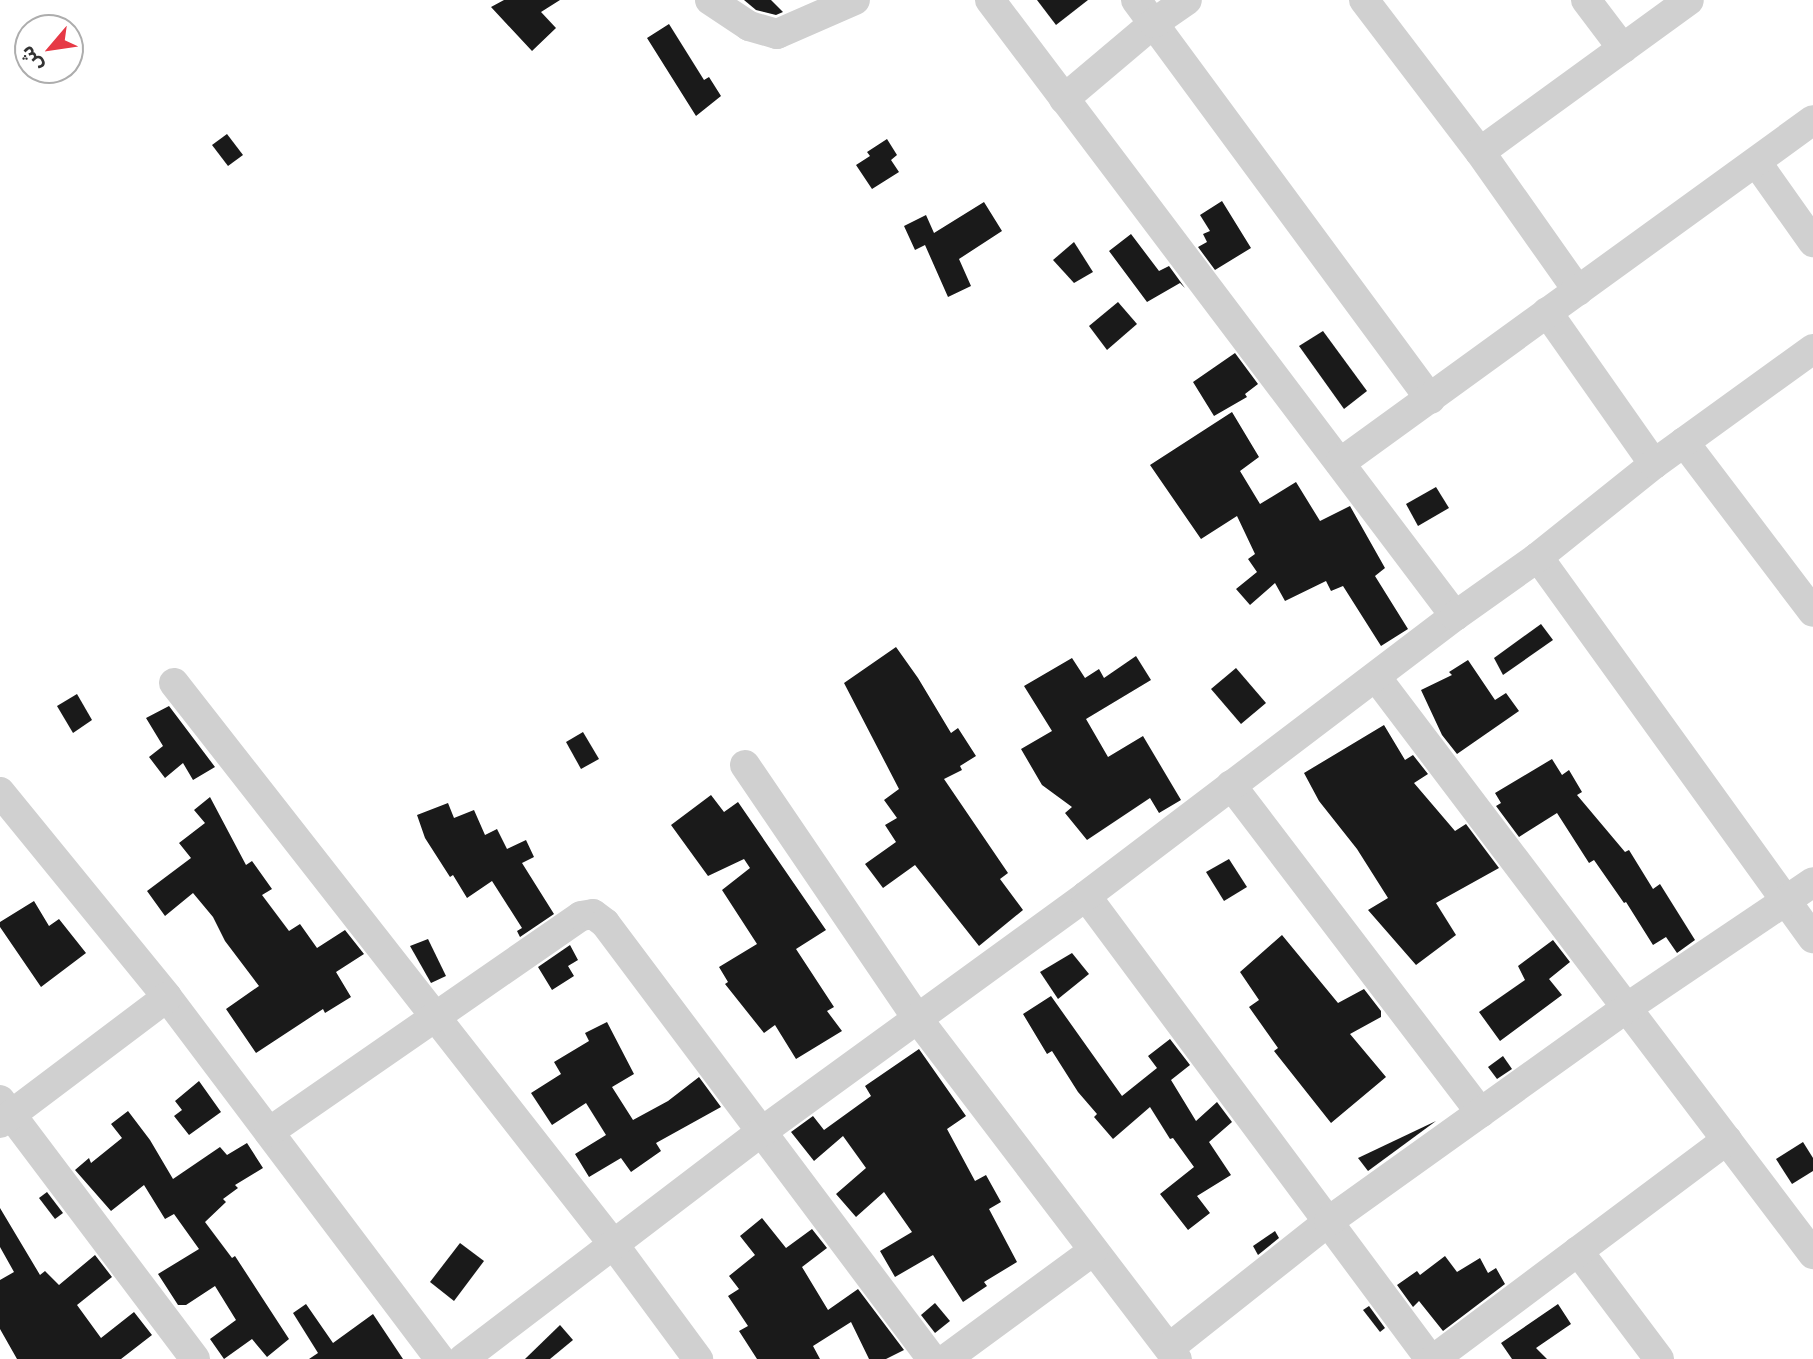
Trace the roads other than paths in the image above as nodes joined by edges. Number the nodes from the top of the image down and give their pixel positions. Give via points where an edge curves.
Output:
1 (710, 0) edge
2 (855, 0) edge
3 (990, 0) edge
4 (1187, 0) edge
5 (1364, 0) edge
6 (1586, 0) edge
7 (1689, 0) edge
8 (1145, 12) edge
9 (1623, 49) junction
10 (1064, 99) junction
11 (1813, 120) edge
12 (1480, 152) junction
13 (1757, 163) junction
14 (1813, 242) edge
15 (1578, 291) junction
16 (1547, 313) junction
17 (1813, 349) edge
18 (1430, 399) junction
19 (1684, 442) junction
20 (1340, 463) junction
21 (1654, 464) junction
22 (1538, 557) junction
23 (1810, 601) edge
24 (1455, 616) junction
25 (1376, 677) junction
26 (174, 683) dead end
27 (745, 765) dead end
28 (1231, 785) junction
29 (0, 792) edge
30 (1813, 882) edge
31 (1086, 896) junction
32 (1786, 902) junction
33 (1813, 938) edge
34 (167, 997) junction
35 (1628, 1007) junction
36 (434, 1015) junction
37 (917, 1018) junction
38 (4, 1113) edge
39 (1481, 1113) junction
40 (268, 1132) junction
41 (760, 1133) junction
42 (1727, 1140) junction
43 (1329, 1221) junction
44 (614, 1245) junction
45 (1093, 1251) junction
46 (1578, 1251) junction
47 (1813, 1254) edge
48 (1173, 1354) edge
49 (195, 1359) edge
50 (440, 1359) edge
51 (463, 1359) edge
52 (698, 1359) edge
53 (932, 1359) edge
54 (946, 1359) edge
55 (1432, 1359) edge
56 (1659, 1359) edge

1 - 2 street via 749,26 777,34
3 - 10 street
4 - 8 street
5 - 12 street
6 - 9 street
7 - 9 street
8 - 10 street
8 - 18 street
9 - 12 street
10 - 20 street
11 - 13 street
12 - 15 street
13 - 14 street
13 - 15 street
15 - 16 street
16 - 18 street
16 - 21 street
17 - 19 street
18 - 20 street
19 - 21 street
19 - 23 street
20 - 24 street
21 - 22 street
22 - 24 street
22 - 32 street
24 - 25 street
25 - 28 street
25 - 35 street
26 - 36 street
27 - 37 street
28 - 31 street
28 - 39 street
29 - 34 street
30 - 32 street
31 - 37 street
31 - 43 street
32 - 33 street
32 - 35 street
34 - 38 street
34 - 40 street
35 - 39 street
35 - 42 street
36 - 40 street
36 - 41 street via 581,916 593,914 605,923
36 - 44 street
37 - 41 street
37 - 45 street
38 - 49 street
39 - 43 street
40 - 50 street
41 - 44 street
41 - 53 street
42 - 46 street
42 - 47 street
43 - 48 street
43 - 55 street
44 - 51 street
44 - 52 street
45 - 48 street
45 - 54 street
46 - 55 street
46 - 56 street

